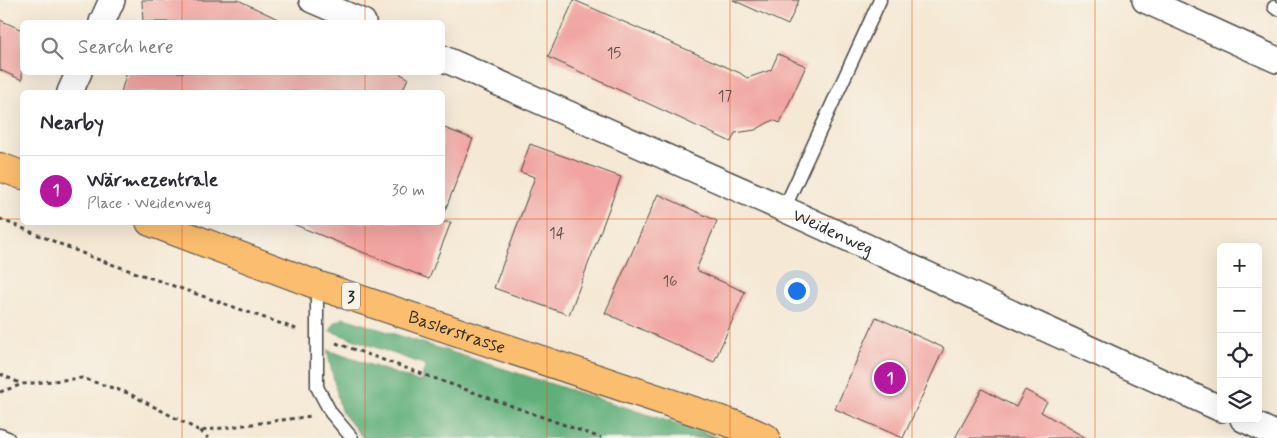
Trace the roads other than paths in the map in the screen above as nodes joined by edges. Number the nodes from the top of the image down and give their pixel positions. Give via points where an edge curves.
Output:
1 (112, 0) edge
2 (312, 0) edge
3 (880, 0) edge
4 (1145, 0) edge
5 (103, 20) edge
6 (358, 20) edge
7 (445, 59) edge
8 (1277, 60) edge
9 (78, 75) edge
10 (71, 90) edge
11 (0, 167) edge
12 (20, 175) edge
13 (784, 210) junction
14 (158, 225) edge
15 (317, 285) junction
16 (1217, 407) edge
17 (1251, 423) edge
18 (1277, 435) edge
19 (0, 436) edge
20 (8, 438) edge
21 (352, 438) edge
22 (766, 438) edge

1 - 5 street
2 - 6 street
3 - 13 lane
4 - 8 street
7 - 13 street, Weidenweg
9 - 10 street
11 - 12 main road
13 - 16 street, Weidenweg
14 - 15 main road, Baslerstrasse / 3
15 - 21 lane via 317,387 331,413
15 - 22 main road, Baslerstrasse / 3 via 565,366
17 - 18 street
19 - 20 lane

